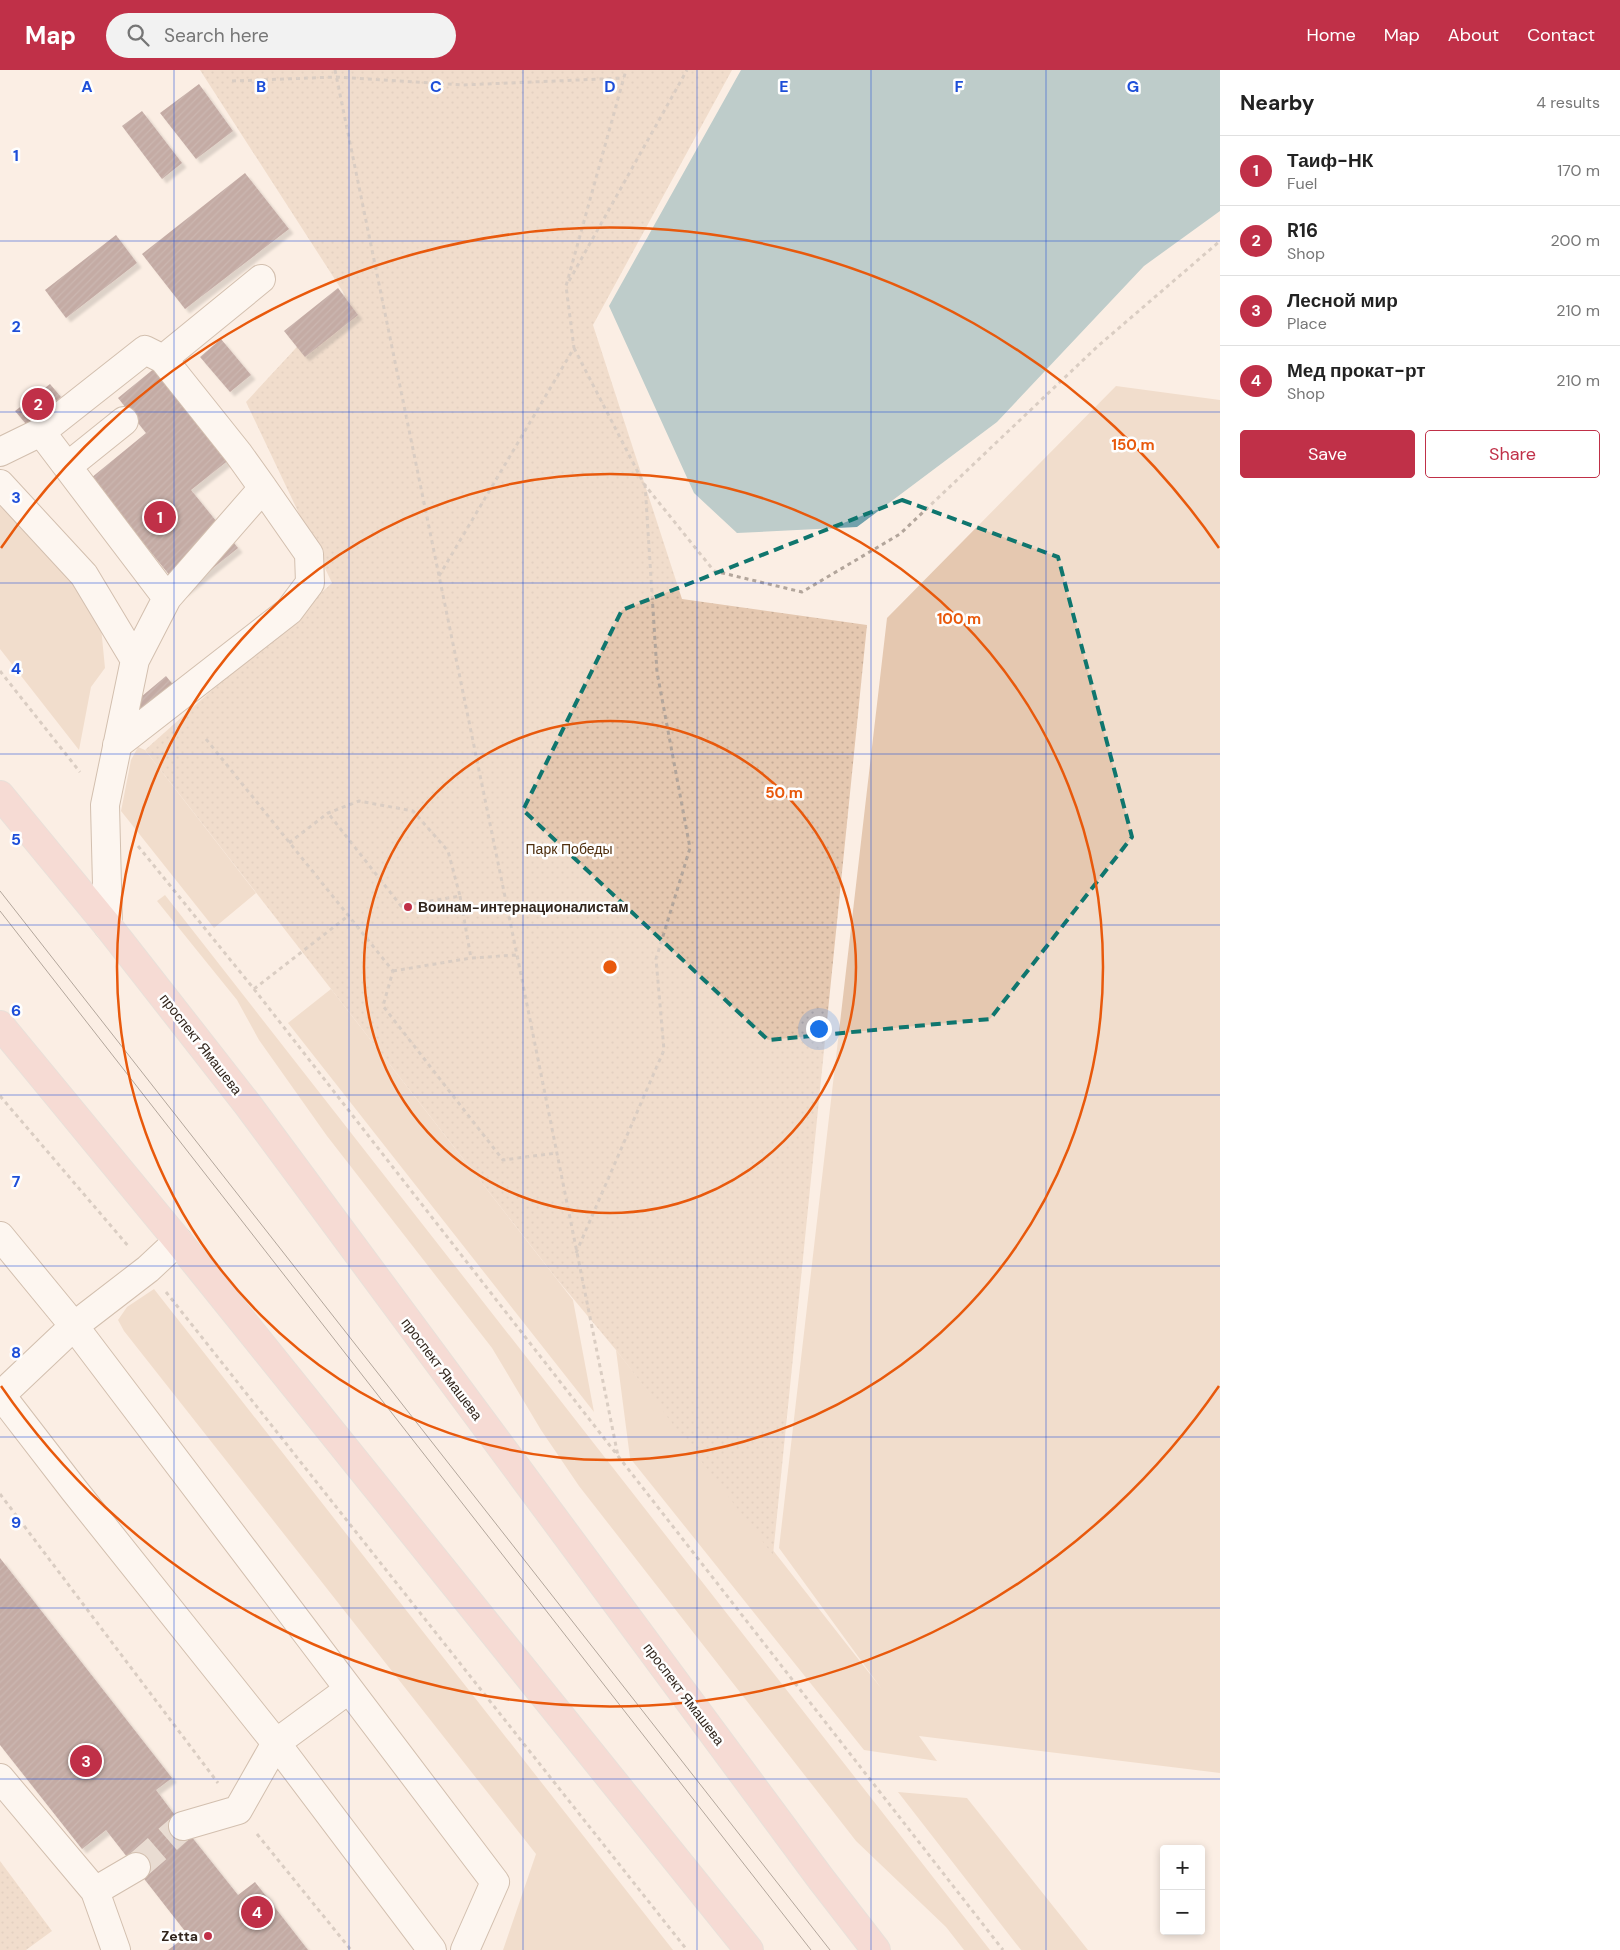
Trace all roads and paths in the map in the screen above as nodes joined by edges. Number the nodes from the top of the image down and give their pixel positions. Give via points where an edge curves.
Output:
1 (335, 70) edge
2 (626, 70) edge
3 (687, 70) edge
4 (336, 77) junction
5 (624, 78) junction
6 (232, 81) dead end
7 (1220, 241) edge
8 (261, 279) dead end
9 (566, 286) junction
10 (574, 348) junction
11 (163, 359) junction
12 (124, 421) dead end
13 (41, 432) junction
14 (0, 452) edge
15 (68, 466) junction
16 (0, 484) edge
17 (644, 484) junction
18 (262, 488) junction
19 (438, 576) junction
20 (167, 598) junction
21 (135, 660) junction
22 (0, 670) edge
23 (206, 739) dead end
24 (117, 745) junction
25 (0, 795) edge
26 (105, 804) junction
27 (328, 814) junction
28 (289, 843) junction
29 (460, 896) junction
30 (348, 916) junction
31 (108, 926) junction
32 (517, 955) junction
33 (471, 958) junction
34 (393, 971) junction
35 (254, 989) junction
36 (0, 1025) edge
37 (0, 1096) edge
38 (556, 1153) junction
39 (0, 1236) edge
40 (178, 1240) junction
41 (576, 1253) junction
42 (148, 1269) junction
43 (74, 1326) junction
44 (0, 1395) edge
45 (618, 1457) junction
46 (0, 1494) edge
47 (348, 1690) junction
48 (276, 1743) junction
49 (0, 1778) edge
50 (238, 1810) junction
51 (183, 1826) tunnel mouth
52 (136, 1867) tunnel mouth
53 (94, 1891) junction
54 (116, 1950) edge
55 (351, 1950) edge
56 (432, 1950) edge
57 (465, 1950) edge
58 (687, 1950) edge
59 (749, 1950) edge
60 (876, 1950) edge
61 (1003, 1950) edge

1 - 4 path
2 - 5 path
3 - 9 path
4 - 5 path via 463,85
4 - 6 path
4 - 19 path
5 - 9 path
7 - 17 path via 1098,346 900,534 802,592 714,571
8 - 11 lane
9 - 10 path
10 - 17 path
10 - 19 path
11 - 13 lane via 145,350
11 - 18 lane
12 - 15 lane
13 - 14 lane
13 - 15 lane
15 - 20 lane
16 - 21 lane via 84,574
17 - 41 path via 657,672 690,848 656,959 664,1050
18 - 20 lane
18 - 24 lane via 310,554 310,583 289,611
19 - 32 path
20 - 21 lane
21 - 24 lane
22 - 26 path
23 - 28 path
24 - 26 lane
25 - 31 main road, проспект Ямашева
26 - 31 lane
26 - 35 path
27 - 28 path
27 - 29 path via 401,906
27 - 29 path via 359,800 413,811 448,851
28 - 30 path
29 - 33 path
30 - 34 path
30 - 35 path
31 - 60 main road, проспект Ямашева via 248,1105 820,1879
32 - 33 path
32 - 38 path
33 - 34 path
34 - 38 path via 383,1006 503,1160
35 - 45 path
36 - 40 main road
37 - 42 path
38 - 41 path
39 - 43 lane
40 - 42 lane
40 - 59 main road
41 - 45 path
42 - 43 lane
42 - 58 path
43 - 44 lane
43 - 47 lane
44 - 48 lane
45 - 61 path
46 - 50 path
47 - 48 lane
47 - 57 lane via 495,1882
48 - 50 lane
48 - 56 lane
49 - 53 lane
50 - 51 lane
50 - 55 path
52 - 53 lane
53 - 54 lane

